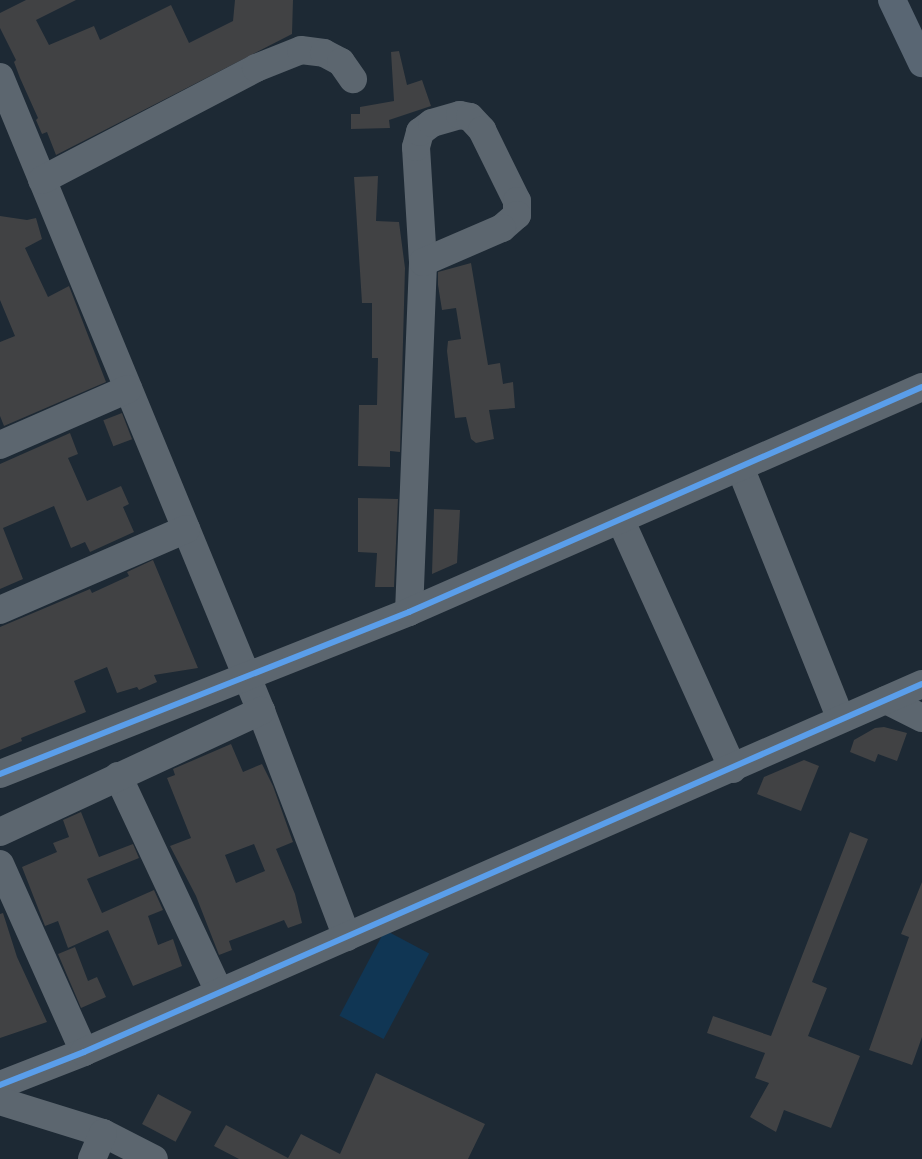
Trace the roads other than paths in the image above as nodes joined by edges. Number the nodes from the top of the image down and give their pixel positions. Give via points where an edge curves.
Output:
1 (892, 0) edge
2 (922, 63) edge
3 (0, 77) edge
4 (353, 79) dead end
5 (42, 180) junction
6 (422, 262) junction
7 (922, 387) edge
8 (128, 389) junction
9 (0, 445) edge
10 (740, 467) junction
11 (621, 521) junction
12 (186, 529) junction
13 (0, 610) edge
14 (409, 612) junction
15 (246, 678) junction
16 (922, 684) edge
17 (886, 700) junction
18 (262, 711) junction
19 (922, 718) edge
20 (841, 720) junction
21 (733, 769) junction
22 (0, 774) edge
23 (118, 776) junction
24 (0, 832) edge
25 (0, 864) edge
26 (347, 937) junction
27 (219, 992) junction
28 (84, 1052) junction
29 (0, 1085) edge
30 (0, 1101) edge
31 (103, 1133) junction
32 (92, 1159) edge
33 (154, 1159) edge

1 - 2 main road
3 - 5 street
4 - 5 street via 341,62 324,53 302,50 256,68
5 - 8 street
6 - 6 street via 416,147 420,132 460,115 470,117 482,130 517,201 517,215 502,228
6 - 14 street
7 - 10 street
8 - 9 street
8 - 12 street
10 - 11 street
10 - 20 street
11 - 14 street
11 - 21 street
12 - 13 street
12 - 15 street
14 - 15 street
15 - 18 street
15 - 22 street
16 - 17 street
17 - 19 street
17 - 20 street
18 - 23 street
18 - 26 street
20 - 21 street
21 - 26 street
23 - 24 street
23 - 27 street
25 - 28 street
26 - 27 street
27 - 28 street
28 - 29 street
30 - 31 street
31 - 32 street
31 - 33 street

